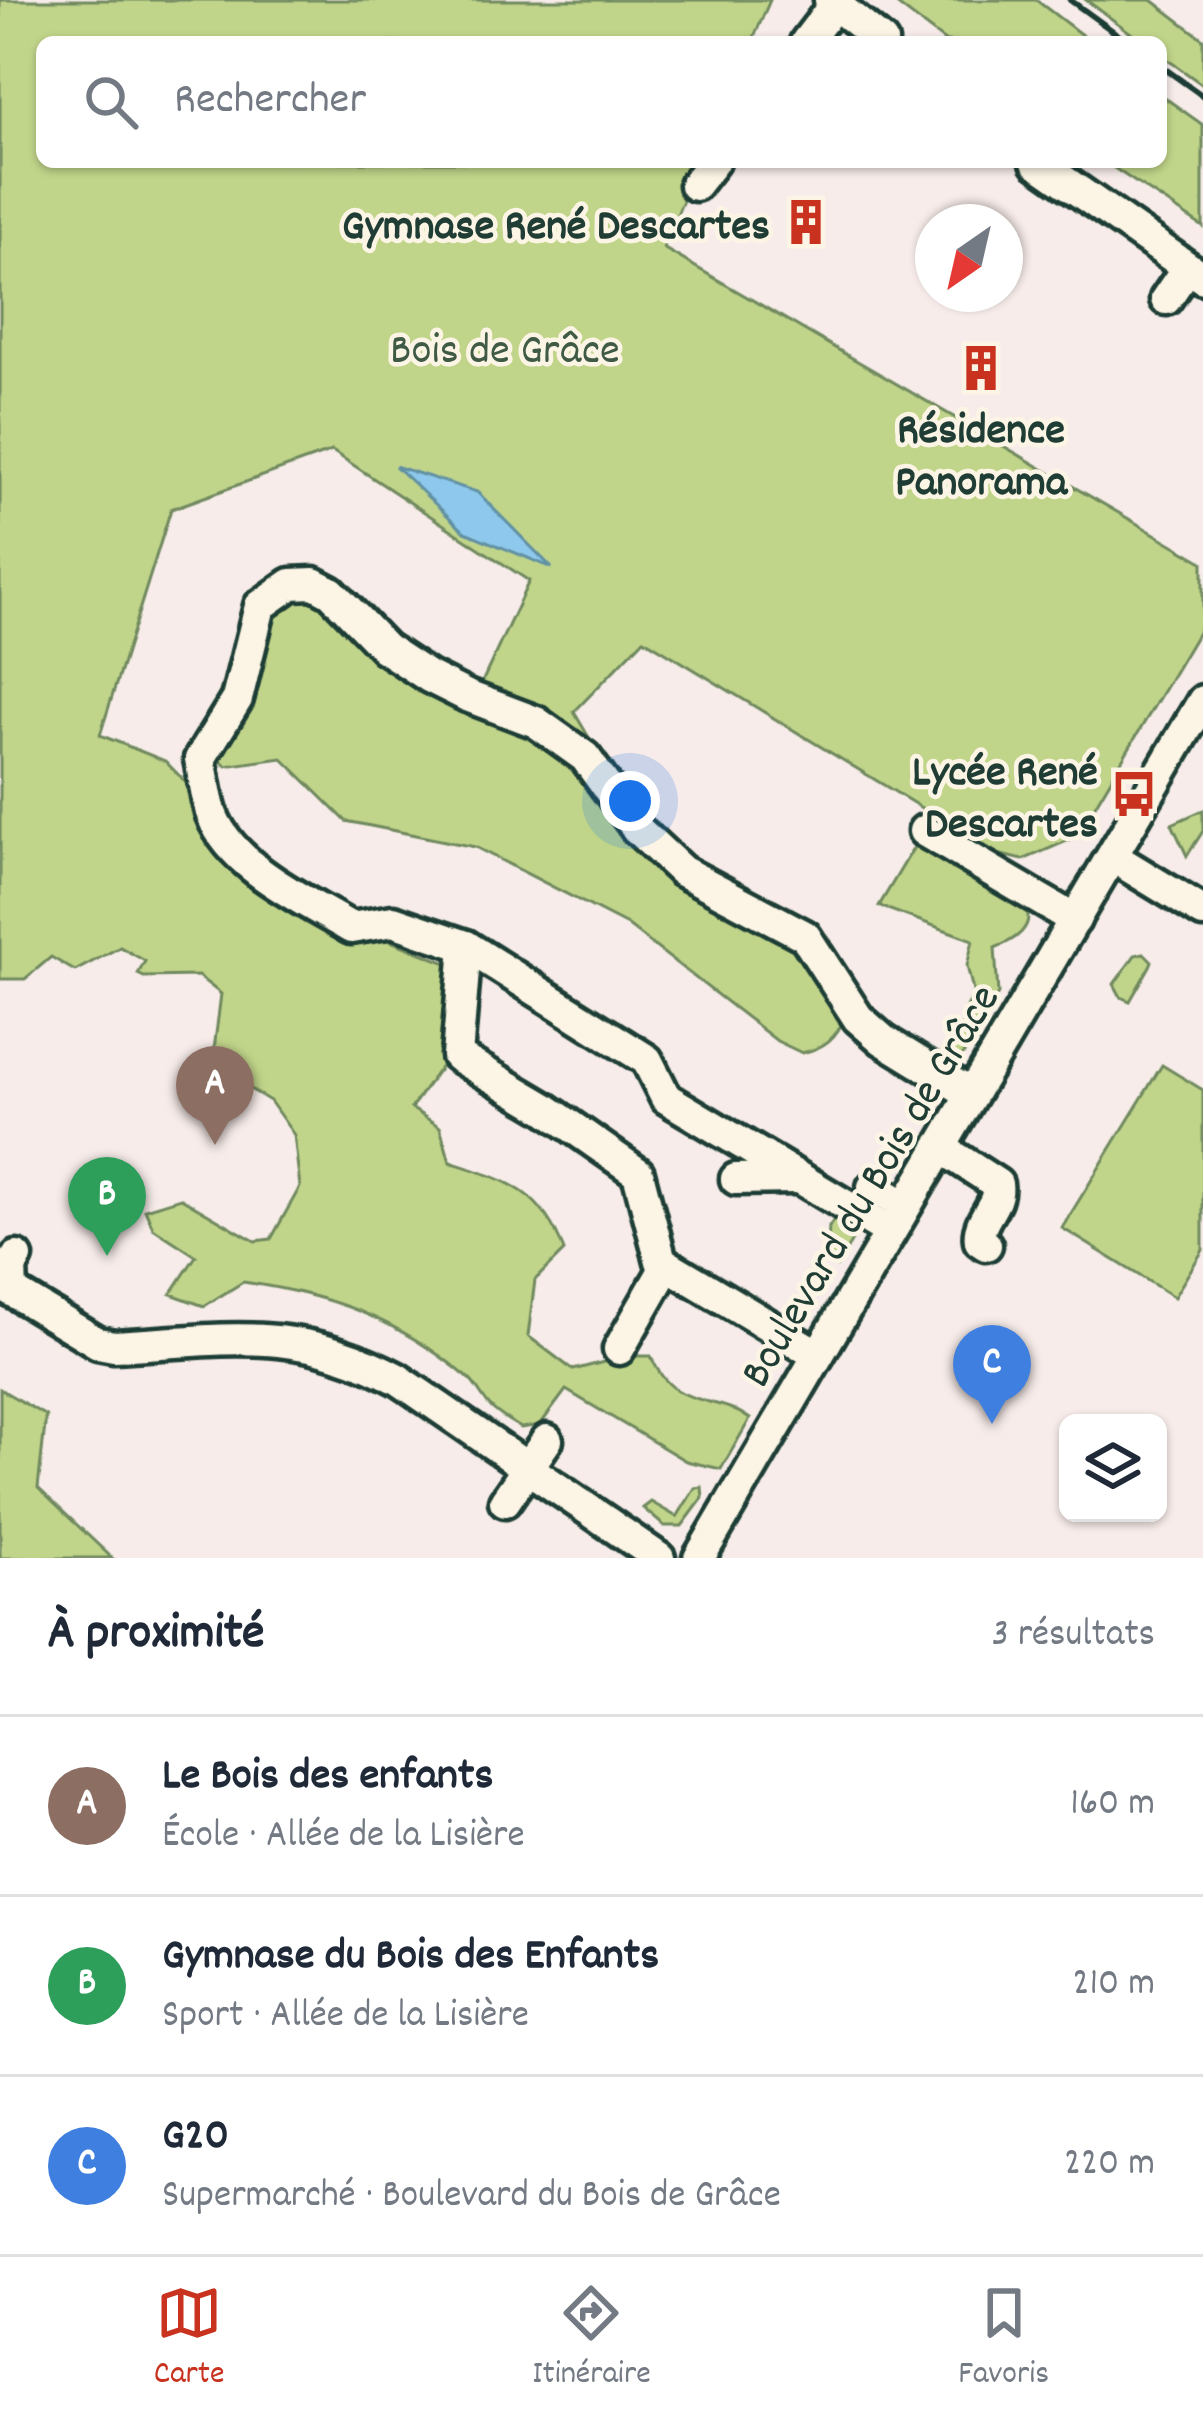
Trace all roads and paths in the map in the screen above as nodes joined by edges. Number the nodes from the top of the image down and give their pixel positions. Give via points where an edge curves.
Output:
1 (832, 2) edge
2 (810, 36) edge
3 (874, 36) edge
4 (1045, 168) edge
5 (1198, 276) edge
6 (1174, 305) dead end
7 (1203, 701) edge
8 (924, 831) dead end
9 (1113, 856) junction
10 (1203, 911) edge
11 (1075, 920) junction
12 (466, 946) junction
13 (971, 1094) junction
14 (940, 1147) junction
15 (789, 1172) junction
16 (736, 1179) dead end
17 (873, 1186) dead end
18 (898, 1219) junction
19 (986, 1245) dead end
20 (17, 1257) dead end
21 (668, 1264) junction
22 (619, 1349) dead end
23 (818, 1355) junction
24 (547, 1440) dead end
25 (528, 1468) junction
26 (505, 1501) dead end
27 (659, 1558) edge
28 (699, 1558) edge

1 - 2 street
1 - 3 street
4 - 5 street
5 - 6 street
7 - 9 street, Boulevard du Bois de Grâce
8 - 11 street
9 - 10 street
9 - 11 street, Boulevard du Bois de Grâce
11 - 13 street, Boulevard du Bois de Grâce
12 - 13 street via 393,921 351,928 265,875 212,815 200,759 237,699 260,606 292,584 331,592 385,647 429,677 536,722 585,758 637,829 682,871 805,936 858,1018
12 - 15 street via 647,1060 666,1098
12 - 21 street via 457,1056 638,1173
13 - 14 street, Boulevard du Bois de Grâce
14 - 18 street, Boulevard du Bois de Grâce
14 - 19 street via 997,1184 979,1229
15 - 16 street
15 - 18 street
17 - 18 street
18 - 23 street, Boulevard du Bois de Grâce
20 - 25 street via 12,1291 113,1353 257,1336 325,1347 398,1379
21 - 22 street
21 - 23 street
23 - 28 street, Boulevard du Bois de Grâce
24 - 25 street
25 - 26 street
25 - 27 street

